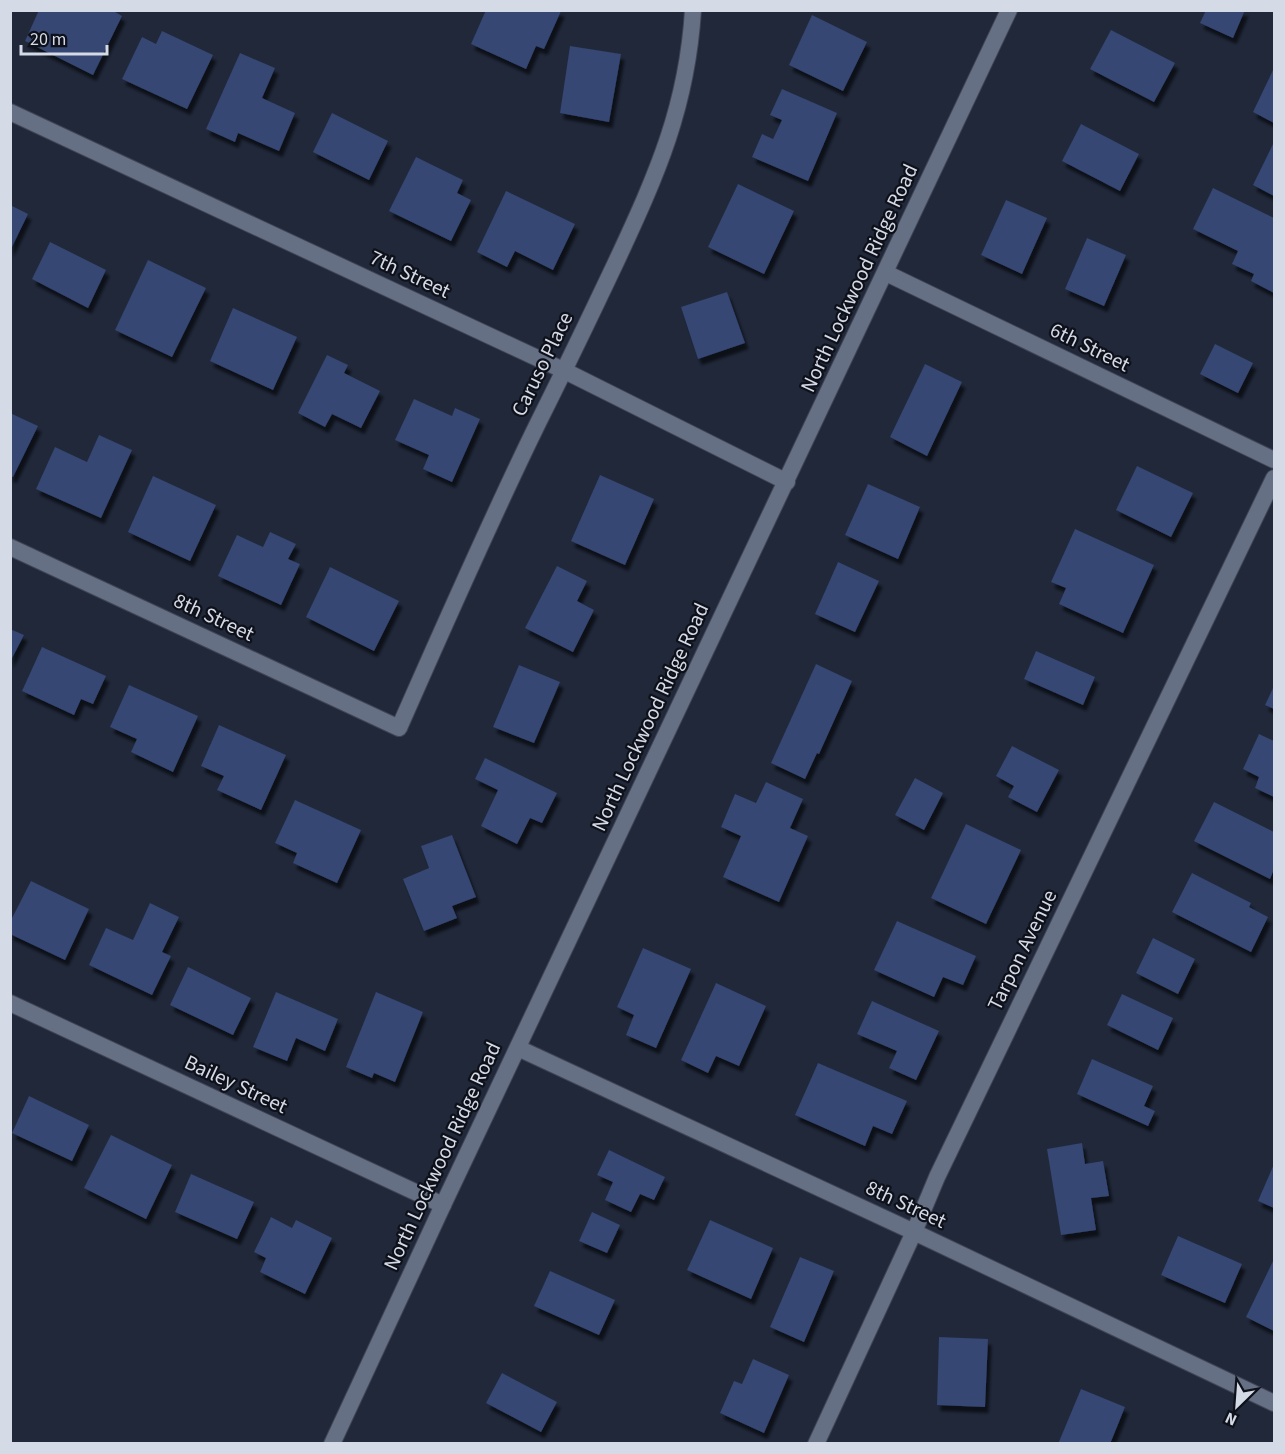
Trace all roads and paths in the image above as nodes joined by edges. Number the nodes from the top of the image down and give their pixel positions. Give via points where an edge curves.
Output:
1 (693, 10) edge
2 (1010, 10) edge
3 (10, 112) edge
4 (886, 273) junction
5 (565, 371) junction
6 (1275, 460) edge
7 (1275, 478) edge
8 (787, 482) junction
9 (10, 546) edge
10 (399, 728) joint
11 (10, 1003) edge
12 (518, 1048) junction
13 (443, 1205) junction
14 (914, 1232) junction
15 (1275, 1403) edge
16 (332, 1443) edge
17 (816, 1443) edge

1 - 5 street, Caruso Place via 688,66 673,129 650,190
2 - 4 street, North Lockwood Ridge Road
3 - 5 street, 7th Street
4 - 6 street, 6th Street
4 - 8 street, North Lockwood Ridge Road
5 - 8 street, 7th Street
5 - 10 street, Caruso Place
7 - 14 street, Tarpon Avenue via 942,1166
8 - 12 street, North Lockwood Ridge Road
9 - 10 street, 8th Street
11 - 13 street, Bailey Street
12 - 13 street, North Lockwood Ridge Road
12 - 14 street, 8th Street
13 - 16 street, North Lockwood Ridge Road
14 - 15 street, 8th Street
14 - 17 street, Tarpon Avenue

